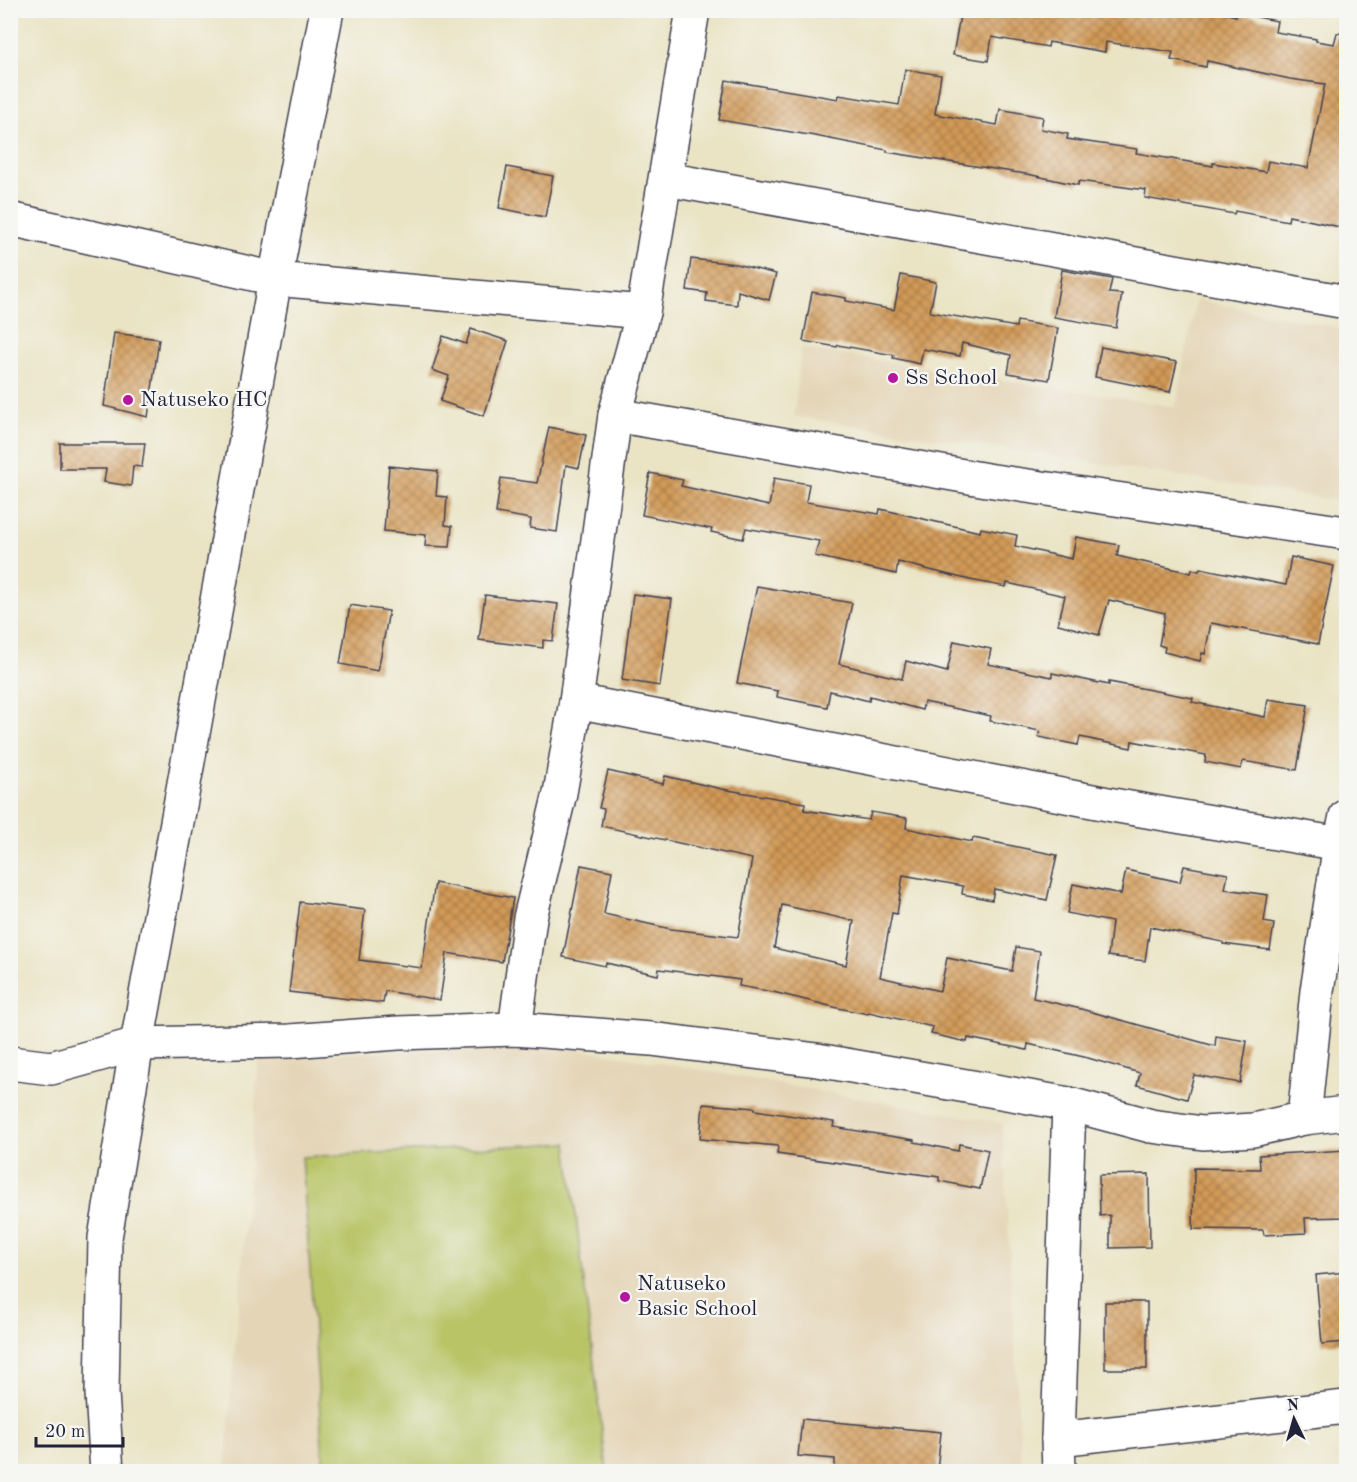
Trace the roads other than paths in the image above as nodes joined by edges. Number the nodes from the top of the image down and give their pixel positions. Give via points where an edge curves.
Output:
1 (327, 10) edge
2 (693, 10) edge
3 (666, 179) junction
4 (10, 219) edge
5 (275, 279) junction
6 (1347, 302) edge
7 (643, 312) junction
8 (615, 415) junction
9 (1347, 533) edge
10 (576, 701) junction
11 (1343, 830) edge
12 (515, 1029) junction
13 (137, 1044) junction
14 (10, 1063) edge
15 (1069, 1104) junction
16 (1347, 1113) edge
17 (1304, 1118) junction
18 (1347, 1407) edge
19 (1058, 1439) junction
20 (106, 1472) edge
21 (1059, 1472) edge

1 - 5 street
2 - 3 street
3 - 6 street
3 - 7 street
4 - 5 street
5 - 7 street
5 - 13 street
7 - 8 street
8 - 9 street via 987,480
8 - 10 street
10 - 11 street via 1073,798
10 - 12 street via 560,794 530,918
11 - 17 street via 1317,992
12 - 13 street via 290,1041
12 - 15 street via 651,1039 817,1060
13 - 14 street via 51,1068
13 - 20 street via 105,1238 102,1394
15 - 17 street via 1151,1126 1203,1133 1252,1130
15 - 19 street
16 - 17 street
18 - 19 street
19 - 21 street

